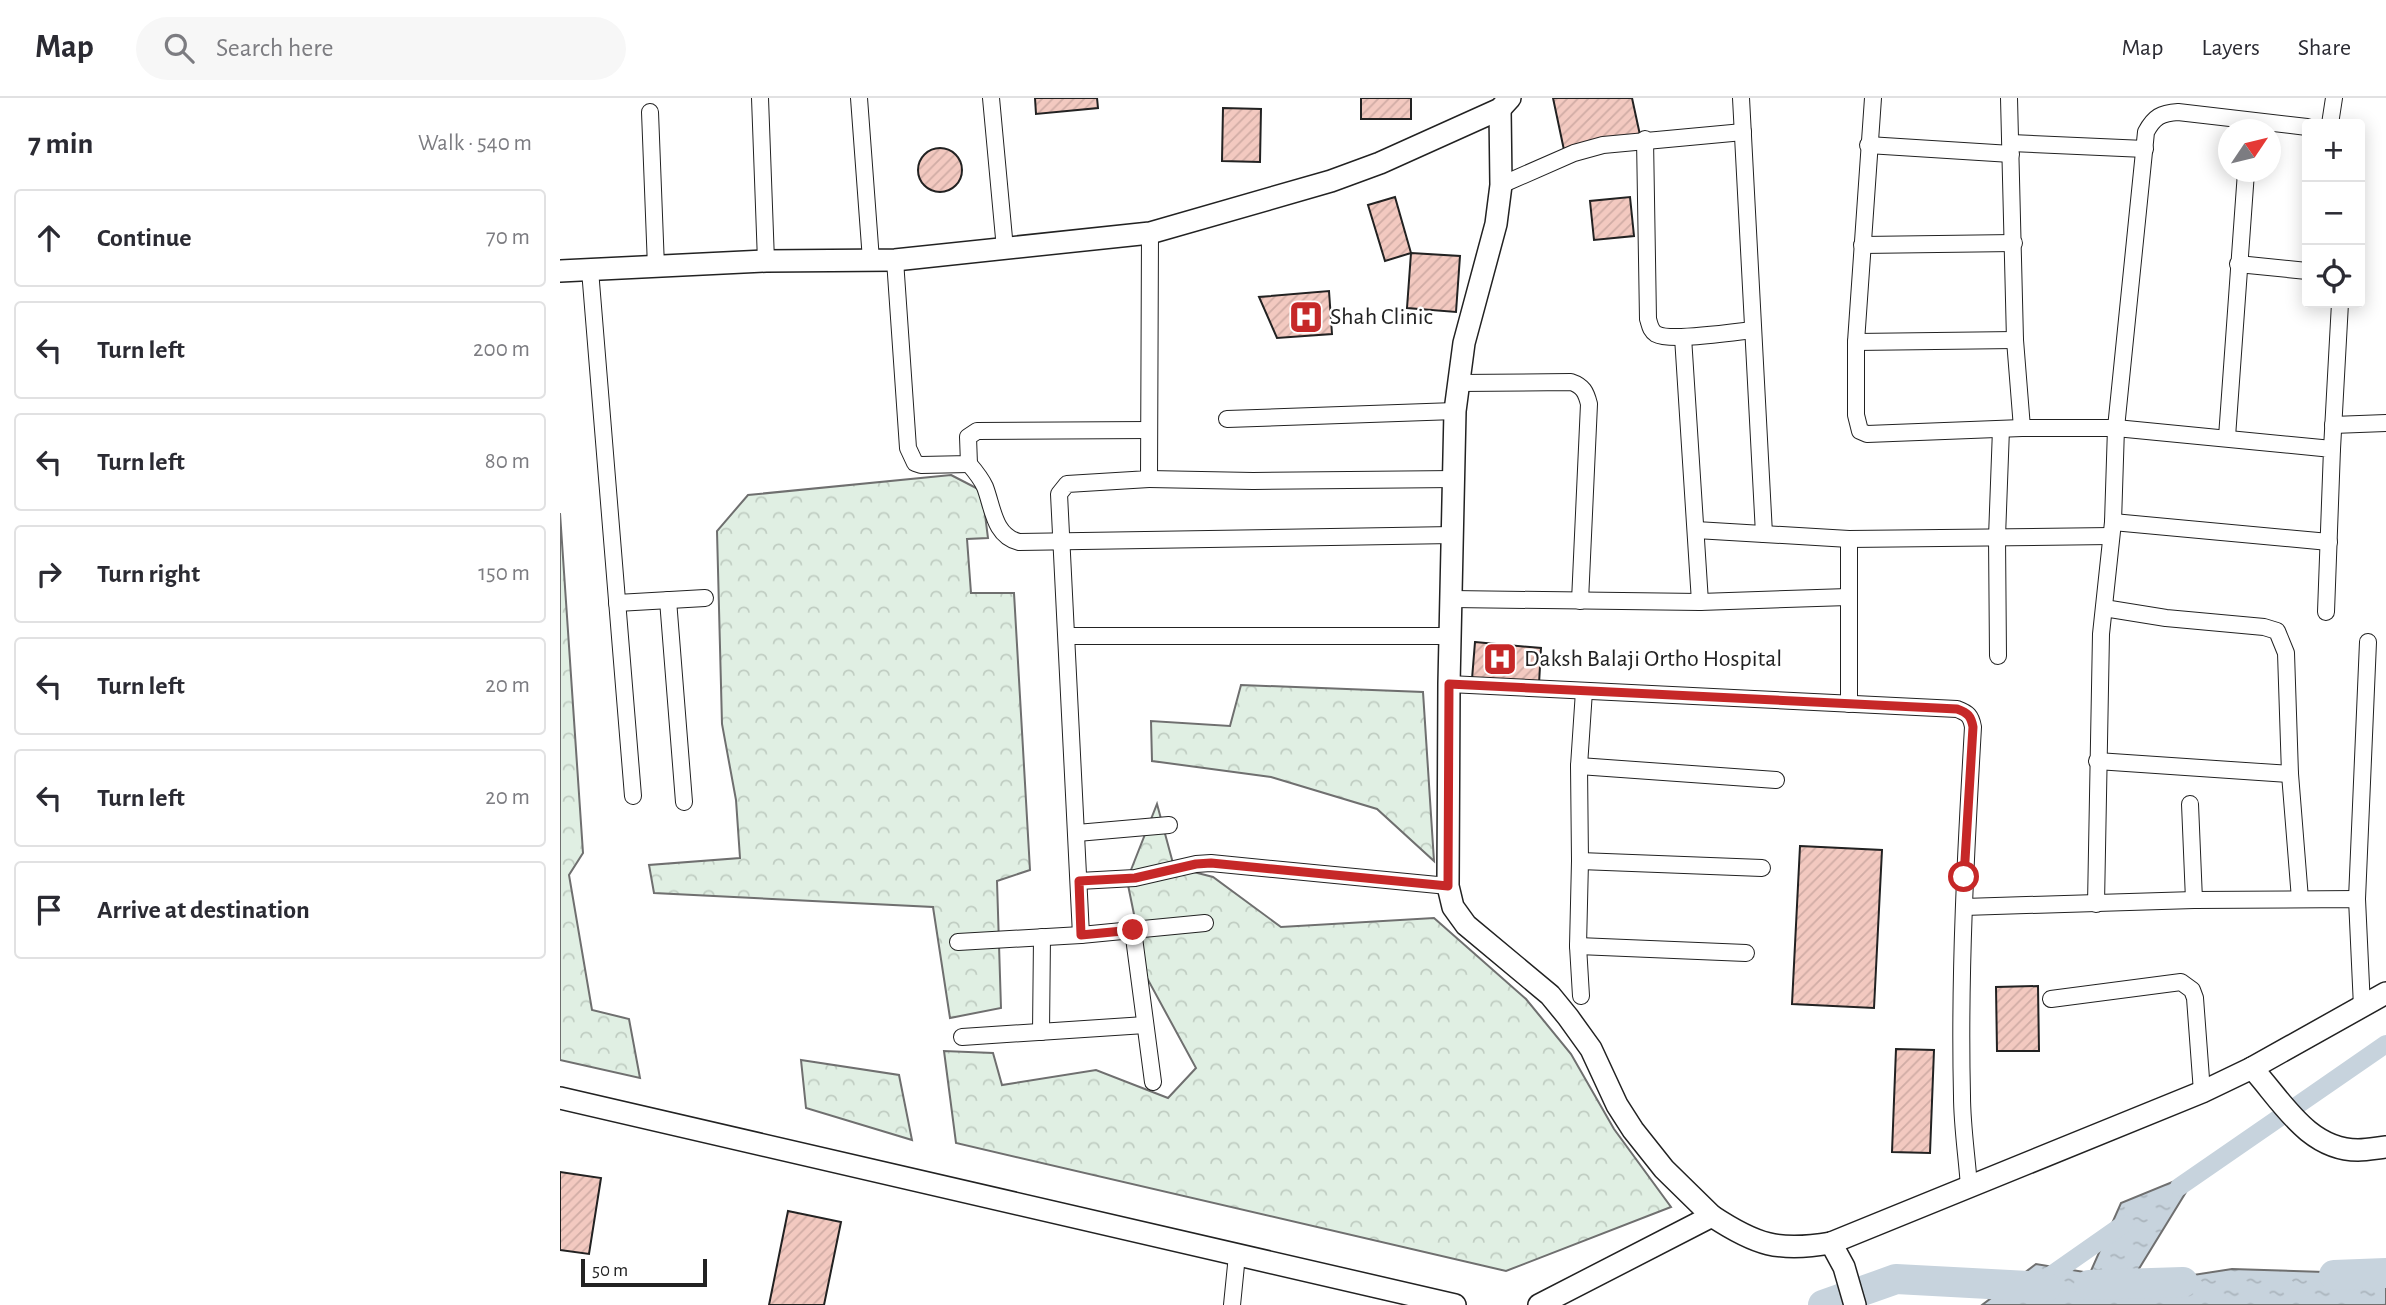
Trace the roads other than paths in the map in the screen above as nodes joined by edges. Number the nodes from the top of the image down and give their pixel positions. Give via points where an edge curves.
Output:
1 (760, 98) edge
2 (859, 98) edge
3 (991, 98) edge
4 (1741, 98) edge
5 (1872, 98) edge
6 (2009, 98) edge
7 (2334, 98) edge
8 (1505, 104) edge
9 (2178, 105) edge
10 (650, 112) dead end
11 (2227, 119) edge
12 (2331, 119) edge
13 (2281, 126) edge
14 (2302, 127) edge
15 (1743, 132) junction
16 (1645, 139) junction
17 (1868, 145) junction
18 (2011, 148) junction
19 (2145, 149) junction
20 (2245, 182) edge
21 (1501, 185) junction
22 (1150, 233) junction
23 (2014, 243) junction
24 (1862, 244) junction
25 (1005, 249) junction
26 (871, 260) junction
27 (895, 260) junction
28 (766, 261) junction
29 (2238, 264) junction
30 (656, 267) junction
31 (590, 270) junction
32 (2302, 270) edge
33 (560, 271) edge
34 (2340, 308) edge
35 (1753, 330) junction
36 (1683, 337) junction
37 (2015, 340) junction
38 (1856, 342) junction
39 (1458, 383) junction
40 (1455, 411) junction
41 (1227, 419) dead end
42 (2386, 423) edge
43 (2333, 425) junction
44 (2022, 428) junction
45 (2116, 428) junction
46 (2001, 429) junction
47 (1149, 430) junction
48 (2227, 437) junction
49 (2332, 449) junction
50 (969, 464) junction
51 (1455, 478) junction
52 (1149, 479) junction
53 (2112, 529) junction
54 (1696, 530) junction
55 (1765, 534) junction
56 (1452, 535) junction
57 (1997, 537) junction
58 (1849, 539) junction
59 (2329, 542) junction
60 (1062, 543) junction
61 (1848, 597) junction
62 (705, 598) dead end
63 (1452, 599) junction
64 (668, 600) junction
65 (1580, 601) junction
66 (1700, 602) junction
67 (617, 603) junction
68 (2104, 608) junction
69 (2326, 612) dead end
70 (1067, 636) junction
71 (1450, 636) junction
72 (2368, 642) dead end
73 (1998, 656) dead end
74 (1449, 684) junction
75 (1584, 691) junction
76 (1849, 704) junction
77 (2097, 761) junction
78 (1579, 766) junction
79 (2290, 774) junction
80 (1776, 780) dead end
81 (633, 796) dead end
82 (684, 802) dead end
83 (2190, 804) dead end
84 (1169, 825) dead end
85 (1077, 834) junction
86 (1580, 861) junction
87 (1762, 868) dead end
88 (1079, 881) junction
89 (1448, 886) junction
90 (2300, 899) junction
91 (2357, 899) junction
92 (2194, 900) junction
93 (2096, 905) junction
94 (1964, 907) junction
95 (1205, 923) dead end
96 (1133, 930) junction
97 (1081, 935) junction
98 (1042, 937) junction
99 (958, 942) dead end
100 (1578, 946) junction
101 (1746, 953) dead end
102 (2386, 993) edge
103 (1581, 996) dead end
104 (2051, 999) dead end
105 (2362, 1007) junction
106 (1145, 1025) junction
107 (1041, 1032) junction
108 (962, 1037) dead end
109 (2258, 1075) junction
110 (1153, 1082) dead end
111 (2202, 1092) junction
112 (560, 1098) edge
113 (2386, 1147) edge
114 (1969, 1187) junction
115 (1712, 1216) junction
116 (1831, 1243) junction
117 (1237, 1255) junction
118 (1232, 1305) edge
119 (1455, 1305) edge
120 (1538, 1305) edge
121 (1855, 1305) edge

1 - 28 street
2 - 26 street
3 - 25 street
4 - 15 street
5 - 17 street
6 - 18 street
7 - 12 street
8 - 21 street
8 - 22 street via 1331,181
9 - 11 street
9 - 19 street via 2153,120 2146,132
10 - 30 street
13 - 14 street
15 - 16 street
15 - 35 street
16 - 21 street via 1574,153
16 - 36 street via 1648,319 1657,334
17 - 18 street
17 - 24 street
18 - 19 street
18 - 23 street
19 - 45 street
20 - 29 street
21 - 39 street
22 - 25 street
22 - 47 street
23 - 24 street
23 - 37 street
24 - 38 street
25 - 27 street
26 - 27 street
26 - 28 street
27 - 50 street via 908,447 915,463 921,465
28 - 30 street
29 - 32 street
29 - 48 street
30 - 31 street
31 - 33 street
31 - 67 street
34 - 43 street
35 - 36 street
35 - 55 street
36 - 54 street
37 - 38 street
37 - 44 street
38 - 46 street via 1860,431
39 - 40 street
39 - 65 street via 1571,382 1586,393
40 - 41 street
40 - 51 street
42 - 43 street
43 - 49 street
44 - 45 street
44 - 46 street
45 - 48 street
45 - 53 street
46 - 57 street
47 - 50 street via 978,431 968,437
47 - 52 street
48 - 49 street
49 - 59 street
50 - 60 street via 1009,540
51 - 52 street
51 - 56 street
52 - 60 street via 1075,483 1061,488
53 - 57 street
53 - 59 street
53 - 68 street
54 - 55 street
54 - 66 street
55 - 58 street
56 - 60 street
56 - 63 street
57 - 58 street
57 - 73 street
58 - 61 street
59 - 69 street
60 - 70 street
61 - 66 street
61 - 76 street
62 - 64 street
63 - 65 street
63 - 71 street
64 - 67 street
64 - 82 street
65 - 66 street
67 - 81 street
68 - 77 street
68 - 79 street via 2277,632 2286,653
70 - 71 street
70 - 85 street
71 - 74 street
72 - 91 street
74 - 75 street
74 - 89 street
75 - 76 street
75 - 78 street
76 - 94 street via 1957,709 1971,718
77 - 79 street
77 - 93 street
78 - 80 street
78 - 86 street
79 - 90 street
83 - 92 street
84 - 85 street
85 - 88 street
86 - 87 street
86 - 100 street
88 - 89 street via 1135,878 1211,863
88 - 97 street
89 - 115 street via 1466,925 1550,995 1569,1017 1633,1130 1664,1169
90 - 91 street
90 - 92 street
91 - 105 street
92 - 93 street
93 - 94 street
94 - 114 street via 1962,1100
95 - 96 street
96 - 97 street
96 - 106 street
97 - 98 street
98 - 99 street
98 - 107 street
100 - 101 street
100 - 103 street
102 - 105 street
104 - 111 street via 2187,984 2195,998
105 - 109 street
106 - 107 street
106 - 110 street
107 - 108 street
109 - 111 street
109 - 113 street via 2291,1116 2329,1146
111 - 114 street
112 - 117 street
114 - 116 street
115 - 116 street via 1750,1239 1779,1246
115 - 120 street
116 - 121 street
117 - 118 street
117 - 119 street

